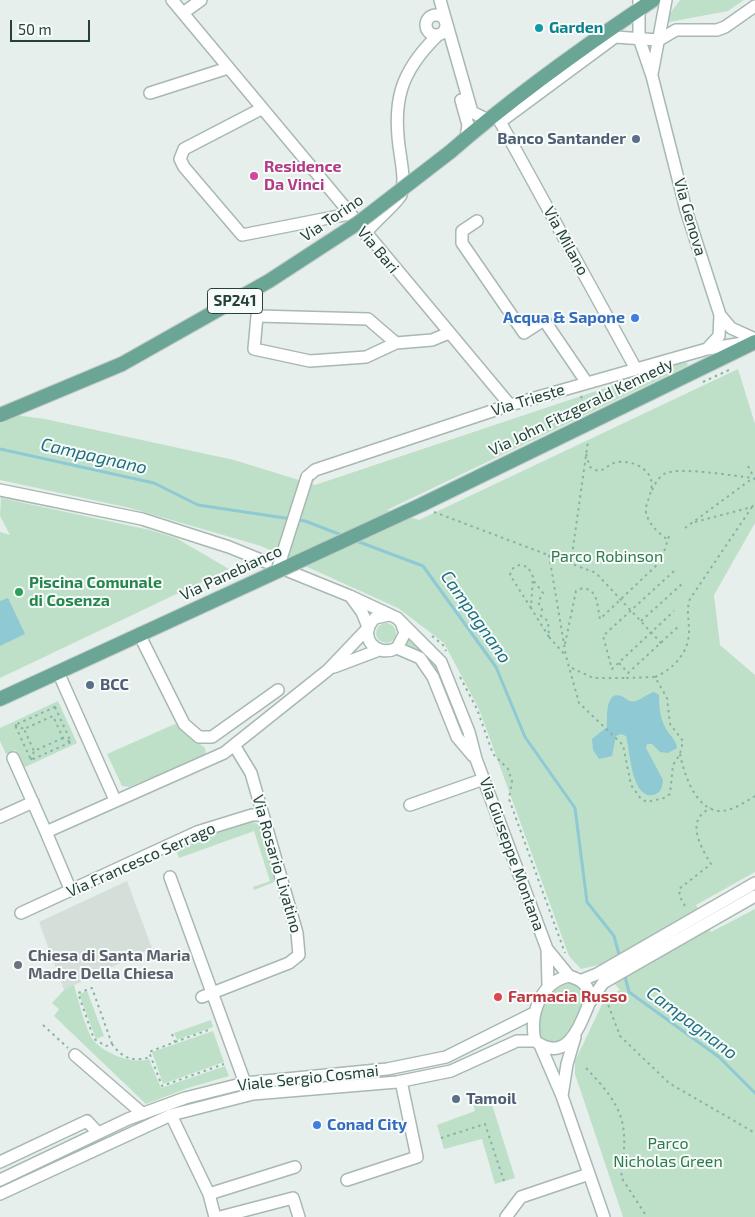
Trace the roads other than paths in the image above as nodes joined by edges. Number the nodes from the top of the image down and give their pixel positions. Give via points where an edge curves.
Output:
1 (172, 0) edge
2 (201, 0) edge
3 (440, 0) edge
4 (653, 0) edge
5 (666, 0) edge
6 (674, 0) edge
7 (636, 6) edge
8 (755, 6) edge
9 (183, 13) junction
10 (663, 17) junction
11 (446, 22) junction
12 (439, 35) junction
13 (639, 38) junction
14 (659, 40) junction
15 (228, 68) junction
16 (652, 76) junction
17 (150, 93) dead end
18 (261, 109) junction
19 (495, 118) junction
20 (466, 138) junction
21 (349, 214) junction
22 (477, 221) dead end
23 (365, 234) junction
24 (720, 314) junction
25 (449, 333) junction
26 (755, 341) edge
27 (396, 343) junction
28 (708, 349) junction
29 (636, 369) junction
30 (588, 383) junction
31 (510, 405) junction
32 (0, 415) edge
33 (0, 490) edge
34 (428, 508) joint
35 (276, 572) junction
36 (350, 596) junction
37 (391, 615) junction
38 (401, 622) junction
39 (368, 628) junction
40 (139, 634) junction
41 (397, 648) junction
42 (379, 650) junction
43 (328, 670) junction
44 (58, 672) junction
45 (278, 690) dead end
46 (0, 699) edge
47 (234, 745) junction
48 (13, 758) dead end
49 (476, 759) junction
50 (484, 779) junction
51 (115, 800) junction
52 (32, 802) junction
53 (410, 805) dead end
54 (263, 815) junction
55 (0, 817) edge
56 (46, 832) junction
57 (170, 878) dead end
58 (72, 891) junction
59 (752, 891) edge
60 (21, 913) dead end
61 (547, 948) junction
62 (569, 976) junction
63 (582, 980) junction
64 (600, 981) junction
65 (548, 984) junction
66 (208, 995) junction
67 (590, 1002) junction
68 (534, 1013) junction
69 (576, 1035) junction
70 (537, 1043) junction
71 (75, 1054) road end
72 (401, 1081) junction
73 (245, 1083) junction
74 (562, 1096) junction
75 (143, 1114) junction
76 (172, 1115) junction
77 (98, 1133) junction
78 (0, 1162) edge
79 (295, 1167) dead end
80 (589, 1174) junction
81 (0, 1180) edge
82 (346, 1180) dead end
83 (0, 1194) edge
84 (208, 1194) junction
85 (215, 1217) edge
86 (220, 1217) edge
87 (299, 1217) edge
88 (506, 1217) edge
89 (604, 1217) edge

1 - 9 street, Via Bari
2 - 9 street
3 - 11 street, Via Milano
4 - 7 main road, Via Torino / SP241
5 - 10 street, Via Genova
6 - 10 street
7 - 13 street, Via Genova
7 - 19 main road, Via Torino / SP241
8 - 14 street via 718,30 676,30
9 - 15 street, Via Bari
10 - 14 street, Via Genova
11 - 12 street via 446,29
11 - 12 street via 439,15 432,15 427,20 428,32
11 - 19 street, Via Milano via 472,112
12 - 20 street via 468,125
12 - 23 street via 409,68 399,94 396,112 403,182 400,197
13 - 14 street
13 - 16 street, Via Genova
13 - 19 street via 623,36 612,39
14 - 16 street, Via Genova
15 - 17 street
15 - 18 street, Via Bari
16 - 24 street, Via Genova via 686,210
18 - 21 street, Via Bari
18 - 21 street via 184,149 180,159 184,167 242,235
19 - 20 main road, Via Torino / SP241
19 - 29 street, Via Milano via 512,133
20 - 32 main road, Via Torino / SP241, bridge via 358,223 261,286 122,364
21 - 23 street, Via Bari
22 - 30 street via 462,231 462,244 524,333 544,320
23 - 25 street, Via Bari
24 - 26 street, Via Genova via 731,328
24 - 28 street via 719,336
25 - 27 street via 432,340
25 - 31 street, Via Bari
26 - 28 street, Via Trieste
26 - 34 main road, Via John Fitzgerald Kennedy
27 - 27 street via 368,319 258,316 254,349 310,361 366,357
28 - 29 street, Via Trieste
29 - 30 street, Via Trieste
30 - 31 street, Via Trieste
31 - 35 street, Via Trieste, bridge via 311,473
33 - 36 street via 142,519 229,547
34 - 35 main road, Via Panebianco, bridge
35 - 40 main road, Via Panebianco, bridge
36 - 37 street
36 - 39 street via 362,612
37 - 38 street
37 - 39 street via 375,618
38 - 41 street via 404,633
38 - 49 street, Via Giuseppe Montana via 441,662 469,732
39 - 42 street via 368,639
39 - 43 street
40 - 44 main road, Via Panebianco
40 - 45 street via 184,724 199,737 212,738
41 - 42 street via 385,652
41 - 49 street, Via Giuseppe Montana via 420,658 433,676 457,737
42 - 43 street
43 - 47 street
44 - 46 main road, Via Panebianco
44 - 51 street
47 - 51 street
47 - 54 street, Via Rosario Livatino via 251,773
48 - 52 street
49 - 50 street, Via Giuseppe Montana
50 - 53 street
50 - 61 street, Via Giuseppe Montana
51 - 56 street
52 - 55 street
52 - 56 street
54 - 58 street, Via Francesco Serrago via 252,815 198,832
54 - 66 street, Via Rosario Livatino via 297,933 299,955 289,963
56 - 58 street
57 - 66 street
58 - 60 street, Via Francesco Serrago
59 - 64 street
61 - 62 street, Via Giuseppe Montana
61 - 65 street, Via Giuseppe Montana
62 - 63 street
62 - 65 street
63 - 64 street
63 - 67 street
64 - 67 street
65 - 68 street
66 - 73 street
67 - 69 street
68 - 70 street via 532,1030
68 - 73 street, Viale Sergio Cosmai via 446,1057 387,1069
69 - 70 street via 561,1047
69 - 74 street
70 - 72 street, Viale Sergio Cosmai via 517,1041 451,1071
70 - 74 street
71 - 75 street
72 - 76 street, Viale Sergio Cosmai via 253,1094
72 - 82 street via 417,1157
73 - 75 street, Viale Sergio Cosmai via 185,1098
74 - 80 street
75 - 77 street, Viale Sergio Cosmai
76 - 83 street, Viale Sergio Cosmai
76 - 84 street
77 - 78 street via 87,1122
77 - 81 street, Viale Sergio Cosmai
79 - 84 street
80 - 88 street via 521,1197
80 - 89 street
84 - 85 street
86 - 87 street via 294,1198

